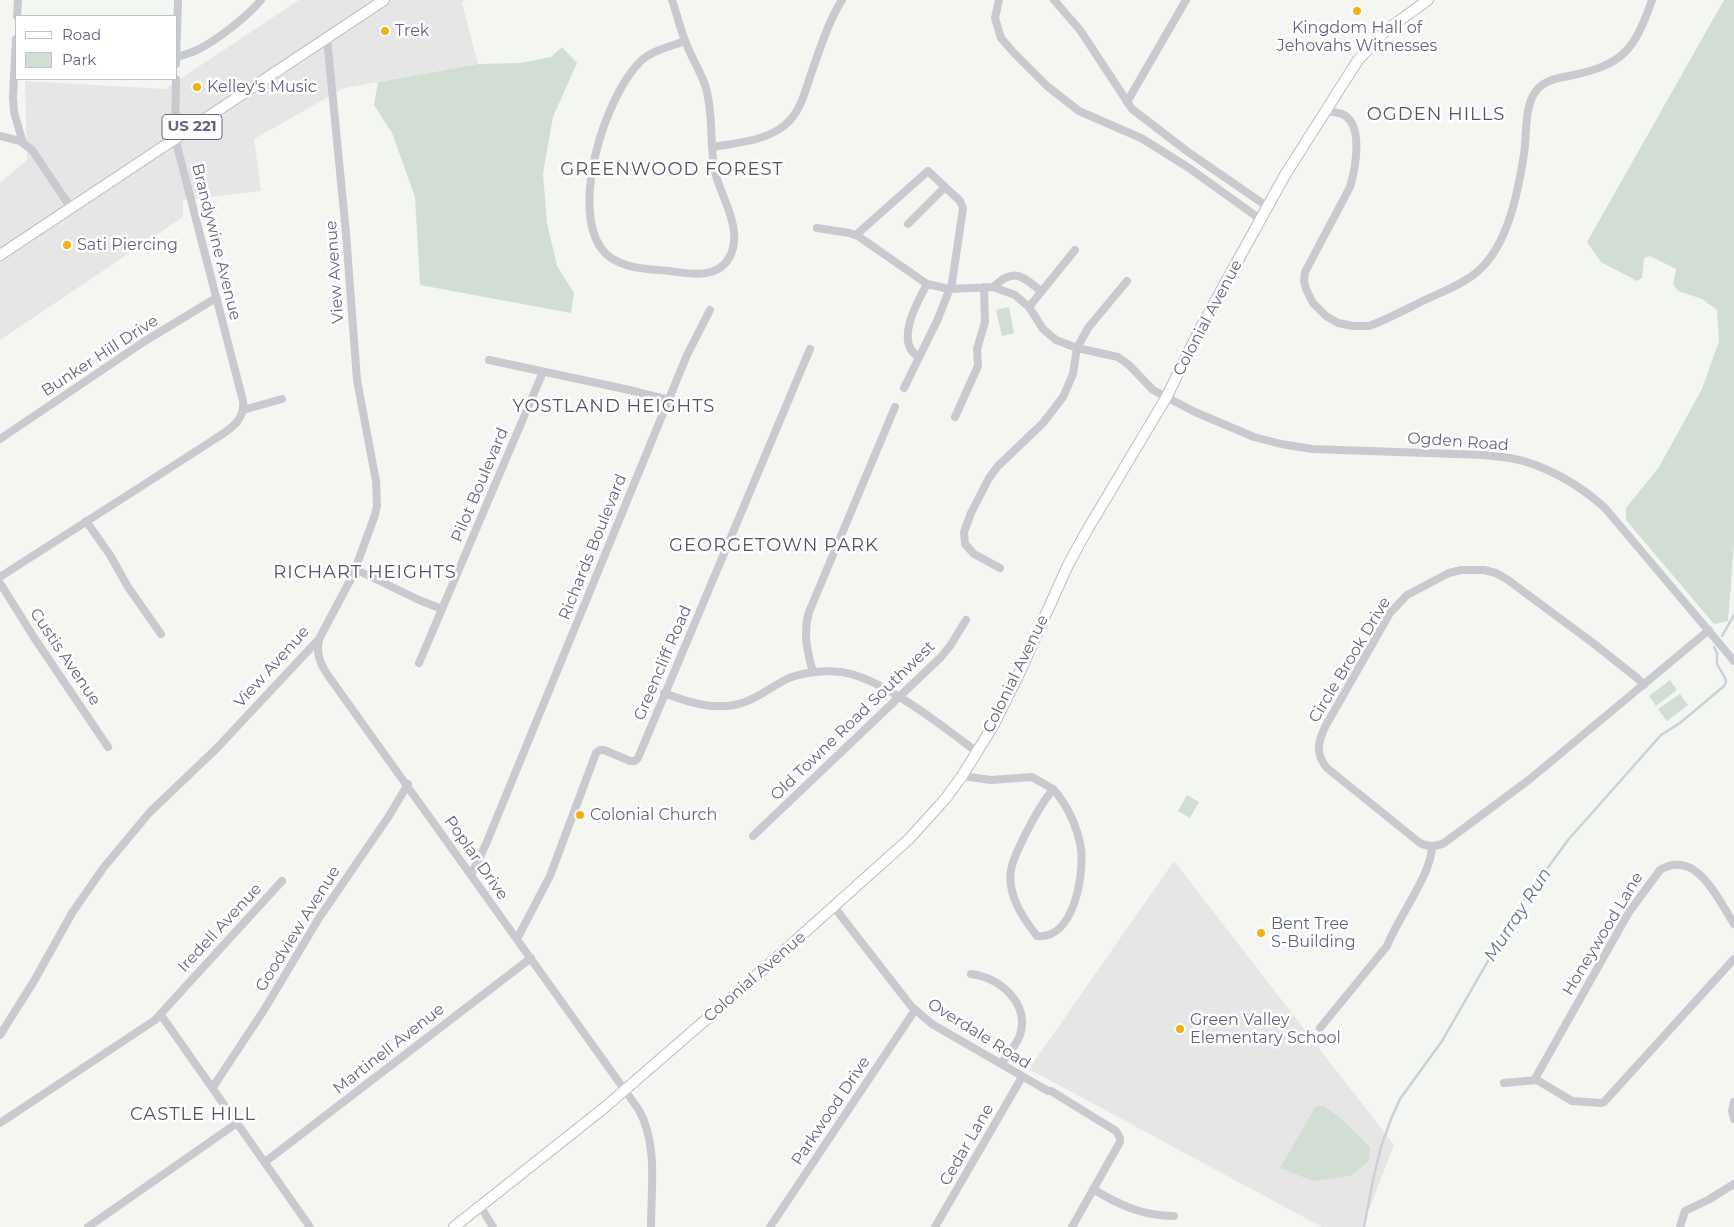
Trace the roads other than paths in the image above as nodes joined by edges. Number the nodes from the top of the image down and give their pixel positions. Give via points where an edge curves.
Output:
1 (18, 0) edge
2 (178, 0) edge
3 (261, 0) edge
4 (384, 0) edge
5 (672, 0) edge
6 (842, 0) edge
7 (999, 0) edge
8 (1054, 0) edge
9 (1428, 0) edge
10 (1652, 0) edge
11 (1181, 2) edge
12 (18, 15) edge
13 (177, 15) edge
14 (327, 38) junction
15 (685, 42) junction
16 (178, 56) edge
17 (15, 58) edge
18 (176, 80) edge
19 (1127, 102) junction
20 (1325, 111) junction
21 (0, 136) edge
22 (175, 138) junction
23 (23, 143) junction
24 (712, 147) junction
25 (945, 187) junction
26 (1268, 207) junction
27 (71, 208) junction
28 (1260, 219) junction
29 (908, 224) dead end
30 (818, 228) dead end
31 (856, 235) junction
32 (1075, 250) dead end
33 (0, 255) edge
34 (1127, 281) dead end
35 (927, 284) junction
36 (988, 287) junction
37 (949, 289) junction
38 (1041, 291) junction
39 (216, 298) junction
40 (1030, 307) junction
41 (710, 310) dead end
42 (1077, 348) junction
43 (810, 350) dead end
44 (919, 357) junction
45 (489, 360) dead end
46 (543, 372) junction
47 (904, 388) dead end
48 (1166, 398) junction
49 (282, 399) dead end
50 (669, 400) junction
51 (895, 407) dead end
52 (243, 410) junction
53 (955, 417) dead end
54 (0, 439) edge
55 (86, 521) junction
56 (1000, 568) dead end
57 (355, 569) junction
58 (0, 577) edge
59 (0, 583) edge
60 (442, 609) junction
61 (966, 620) dead end
62 (1709, 630) junction
63 (160, 634) dead end
64 (319, 639) junction
65 (1734, 661) edge
66 (419, 663) dead end
67 (813, 672) junction
68 (1644, 685) junction
69 (664, 693) junction
70 (898, 697) junction
71 (108, 747) dead end
72 (978, 752) junction
73 (962, 776) junction
74 (408, 784) junction
75 (1053, 789) junction
76 (753, 836) dead end
77 (1432, 846) junction
78 (471, 875) junction
79 (282, 881) dead end
80 (834, 907) junction
81 (1734, 924) edge
82 (517, 939) junction
83 (531, 958) junction
84 (1734, 959) edge
85 (971, 974) dead end
86 (914, 1010) junction
87 (161, 1015) junction
88 (1320, 1028) dead end
89 (0, 1035) edge
90 (1001, 1064) junction
91 (1022, 1077) junction
92 (1536, 1080) junction
93 (1504, 1083) dead end
94 (213, 1087) junction
95 (625, 1090) junction
96 (1734, 1102) edge
97 (1734, 1119) edge
98 (0, 1123) edge
99 (237, 1123) junction
100 (265, 1162) junction
101 (1734, 1184) edge
102 (1093, 1189) junction
103 (480, 1206) junction
104 (1174, 1216) dead end
105 (88, 1227) edge
106 (310, 1227) edge
107 (454, 1227) edge
108 (493, 1227) edge
109 (651, 1227) edge
110 (770, 1227) edge
111 (936, 1227) edge
112 (1072, 1227) edge
113 (1680, 1227) edge

1 - 12 street
2 - 13 street
3 - 16 street via 214,40
4 - 14 main road, US 221
5 - 15 street
6 - 24 street via 823,40 803,98 791,119 763,136
7 - 28 street via 995,18 1001,38 1047,86 1079,111 1141,138
8 - 19 street via 1080,30
9 - 20 main road, Colonial Avenue via 1402,17 1370,46
10 - 20 street via 1635,42 1628,51 1601,68 1540,85 1534,94 1529,106 1519,180 1508,221 1500,243 1487,261 1462,281 1369,326 1353,326 1326,316 1306,290 1305,272 1350,187 1356,159 1356,139 1351,122 1344,115
11 - 19 street
14 - 22 main road, US 221
14 - 57 street, View Avenue via 357,380 377,492 375,515
15 - 24 street via 706,87
15 - 24 street via 659,50 639,62 619,91 595,149 590,179 590,218 597,241 613,260 644,268 701,274 724,265 732,250 734,232
17 - 23 street via 14,112
18 - 22 street, Brandywine Avenue
19 - 26 street via 1140,117
20 - 26 main road, Colonial Avenue
21 - 23 street
22 - 27 main road, US 221
22 - 39 street, Brandywine Avenue
23 - 27 street via 32,150
25 - 29 street
25 - 31 street via 928,170
25 - 37 street via 963,208
26 - 28 main road, Colonial Avenue
27 - 33 main road, US 221
28 - 48 main road, Colonial Avenue
30 - 31 street
31 - 35 street
32 - 38 street
34 - 42 street via 1088,328
35 - 37 street
35 - 44 street via 908,330 908,347
36 - 37 street
36 - 38 street via 1007,276 1016,275 1026,278
36 - 40 street via 1015,295
36 - 53 street via 985,322 977,349 978,366
37 - 44 street
38 - 40 street
39 - 52 street, Brandywine Avenue
39 - 54 street, Bunker Hill Drive via 145,341
40 - 42 street, Ogden Road via 1049,334 1064,345
41 - 50 street, Richards Boulevard
42 - 48 street, Ogden Road via 1123,359 1153,390
42 - 56 street via 1073,374 1063,397 1043,423 998,466 980,495 964,532 968,548
43 - 69 street, Greencliff Road
44 - 47 street
45 - 46 street
46 - 50 street
46 - 60 street, Pilot Boulevard
48 - 62 street, Ogden Road via 1254,437 1281,444 1312,450 1484,455 1511,458 1556,474 1605,508
48 - 72 main road, Colonial Avenue via 1086,532 1011,692
49 - 52 street
50 - 78 street, Richards Boulevard
51 - 67 street via 809,612 805,630
52 - 55 street via 233,427
55 - 58 street
55 - 63 street
57 - 60 street
57 - 64 street, View Avenue
59 - 71 street, Custis Avenue
60 - 66 street, Pilot Boulevard
61 - 70 street, Old Towne Road Southwest via 941,657
62 - 65 street, Ogden Road
62 - 68 street
64 - 74 street, Poplar Drive via 316,648 321,664
64 - 89 street, View Avenue via 217,748 150,812 104,867 72,913
67 - 69 street via 788,679 733,705 702,706
67 - 70 street via 853,674
68 - 77 street via 1530,779 1444,843
68 - 77 street, Circle Brook Drive via 1593,643 1496,573 1474,569 1455,572 1407,595 1390,614 1337,705 1320,738 1318,752 1327,768 1420,843
69 - 82 street, Greencliff Road via 635,761 604,750 596,753 550,876
70 - 72 street
70 - 76 street, Old Towne Road Southwest
72 - 73 main road, Colonial Avenue
73 - 75 street via 991,780 1032,777
73 - 80 main road, Colonial Avenue via 910,839
74 - 78 street, Poplar Drive
74 - 94 street, Goodview Avenue
75 - 75 street via 1032,822 1010,874 1014,898 1025,920 1038,936 1045,937 1058,930 1070,913 1082,873 1081,848 1074,823
77 - 88 street via 1428,867 1387,946
78 - 82 street, Poplar Drive
79 - 87 street, Iredell Avenue
80 - 86 street, Overdale Road
80 - 95 main road, Colonial Avenue
81 - 92 street, Honeywood Lane via 1696,871 1679,864 1660,870 1629,912
82 - 83 street, Poplar Drive
83 - 95 street, Poplar Drive
83 - 100 street, Martinell Avenue
84 - 92 street via 1604,1102 1572,1101
85 - 90 street via 998,983 1012,995 1021,1011 1020,1035
86 - 90 street, Overdale Road
86 - 110 street, Parkwood Drive
87 - 94 street
87 - 98 street
90 - 91 street, Overdale Road
91 - 102 street, Overdale Road via 1116,1131 1120,1142
91 - 111 street, Cedar Lane
92 - 93 street
94 - 99 street
95 - 103 main road, Colonial Avenue
95 - 109 street, Poplar Drive via 640,1110 650,1137
96 - 97 street
99 - 100 street
99 - 105 street
100 - 106 street
101 - 113 street via 1685,1211
102 - 104 street via 1137,1211
102 - 112 street
103 - 107 main road, Colonial Avenue
103 - 108 street

